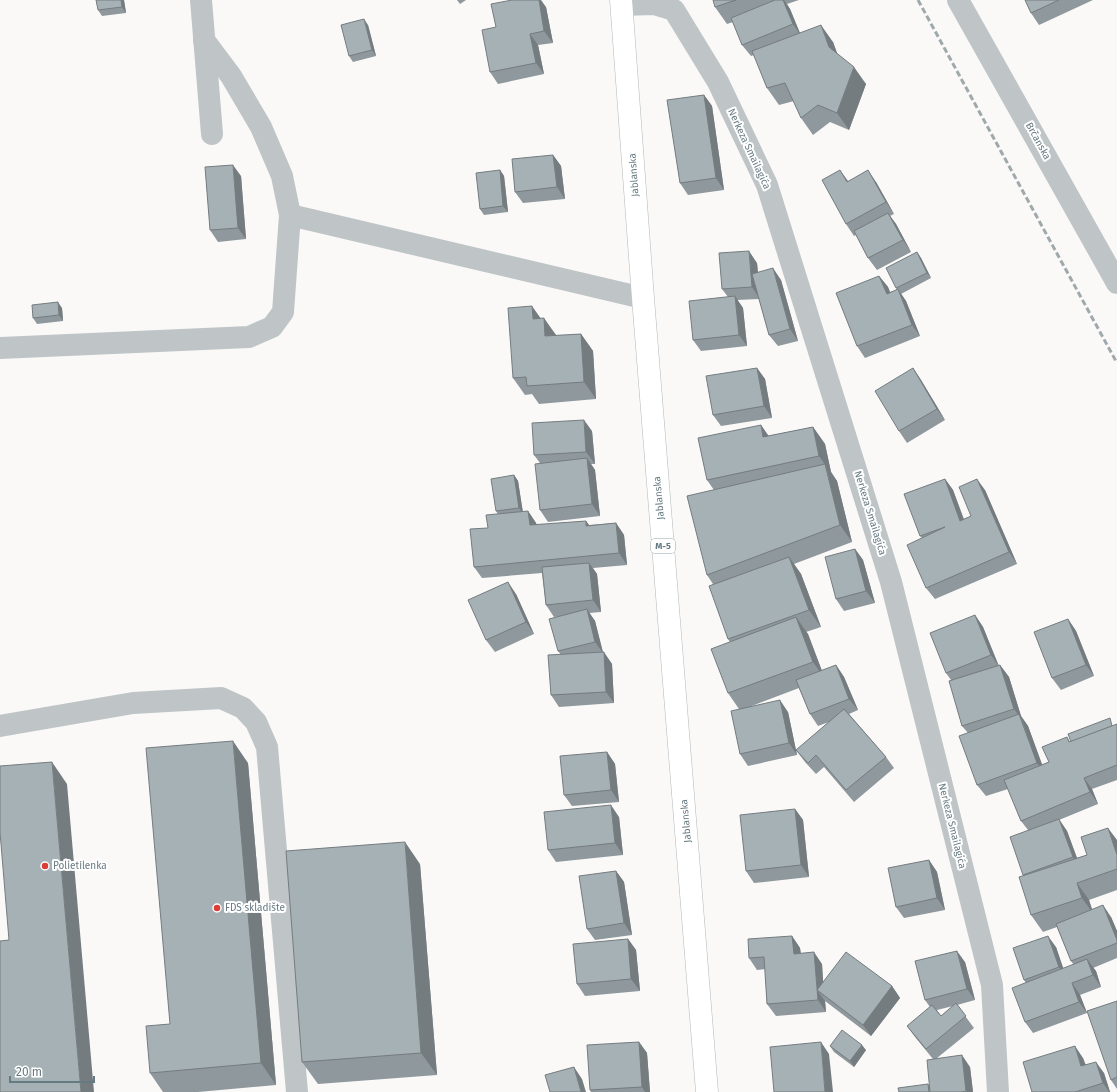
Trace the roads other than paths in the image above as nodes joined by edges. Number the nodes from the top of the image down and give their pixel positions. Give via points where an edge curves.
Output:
1 (201, 0) edge
2 (958, 0) edge
3 (621, 2) edge
4 (204, 40) junction
5 (212, 134) dead end
6 (290, 215) junction
7 (1117, 283) edge
8 (643, 298) junction
9 (0, 348) edge
10 (0, 726) edge
11 (297, 1092) edge
12 (707, 1092) edge
13 (998, 1092) edge

1 - 4 street
2 - 7 street, Brčanska
3 - 8 main road, Jablanska / M-5
3 - 13 street, Nerkeza Smailagića via 654,4 674,10 718,82 767,185 893,590 992,985
4 - 5 street
4 - 6 street via 231,76 261,127 282,176
6 - 8 street
6 - 9 street via 284,312 272,327 249,337
8 - 12 main road, Jablanska / M-5
10 - 11 street via 133,703 221,698 243,708 256,722 267,747

